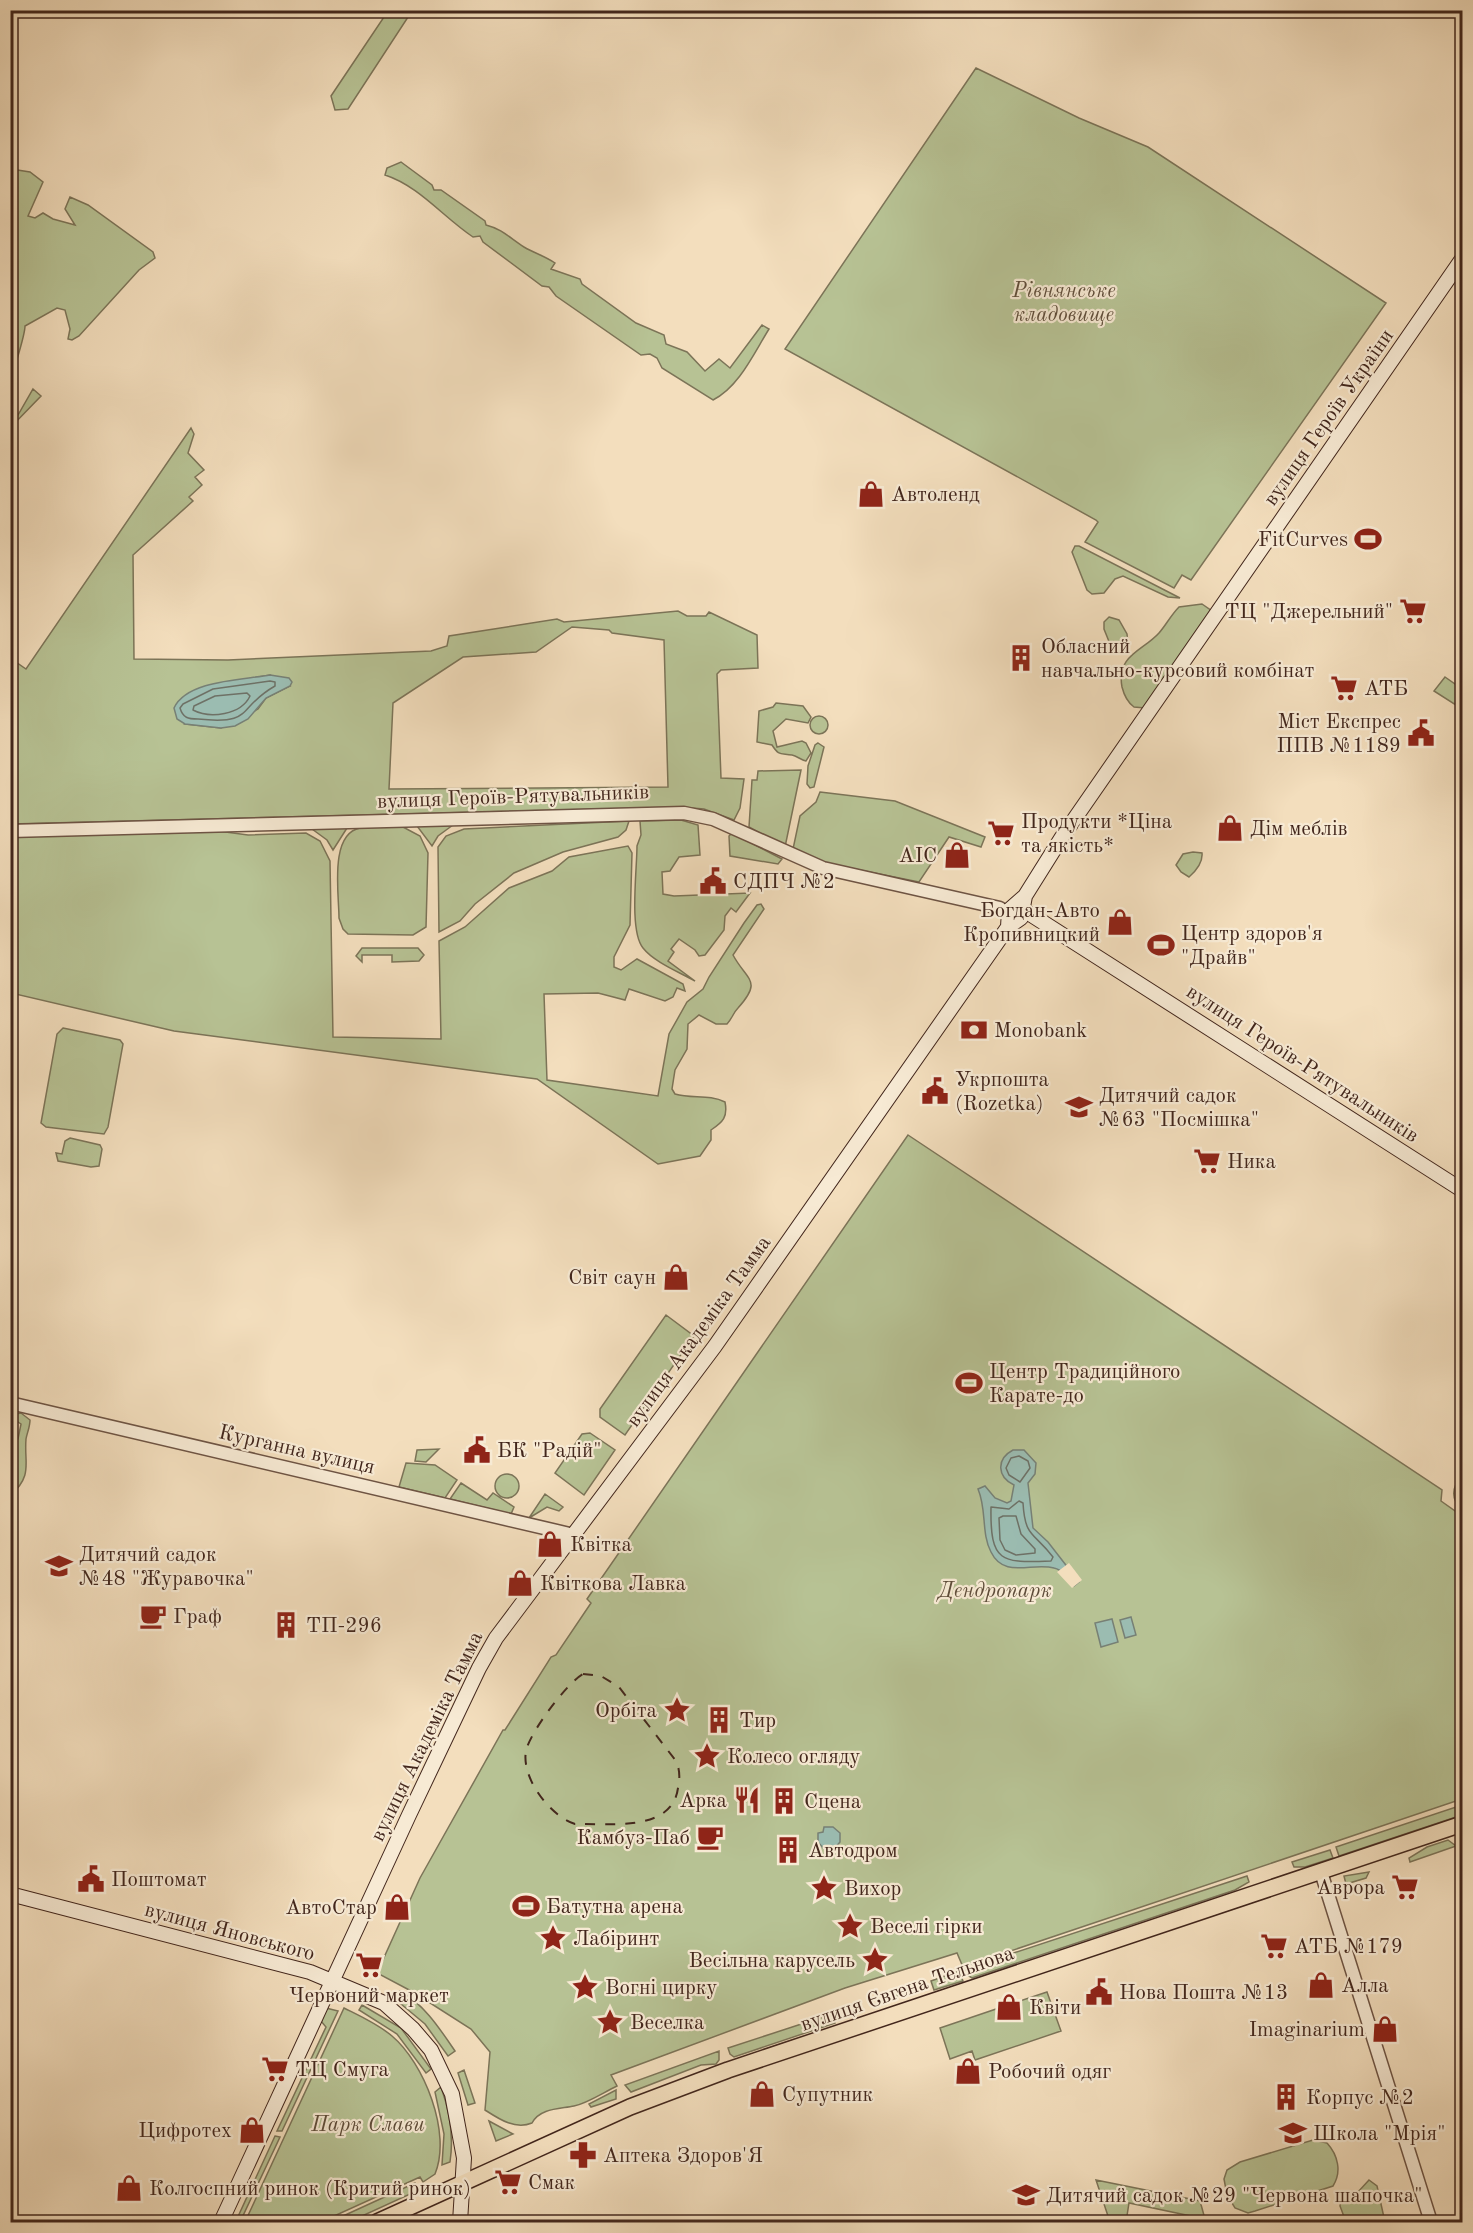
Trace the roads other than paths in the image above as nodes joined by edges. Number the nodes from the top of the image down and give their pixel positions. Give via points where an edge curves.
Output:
1 (1462, 259) edge
2 (10, 831) edge
3 (1016, 912) junction
4 (1462, 1190) edge
5 (10, 1403) edge
6 (574, 1535) junction
7 (1462, 1824) edge
8 (1321, 1872) junction
9 (10, 1894) edge
10 (334, 1982) junction
11 (462, 2183) junction
12 (221, 2223) edge
13 (377, 2223) edge
14 (460, 2223) edge
15 (1431, 2223) edge

1 - 3 main road, вулиця Героїв України via 1062,837
2 - 3 street, вулиця Героїв-Рятувальників via 684,813 713,819 823,868
3 - 4 main road, вулиця Героїв-Рятувальників
3 - 6 main road, вулиця Академіка Тамма via 781,1253
5 - 6 street, Курганна вулиця
6 - 10 main road, вулиця Академіка Тамма via 478,1668
7 - 8 main road, вулиця Євгена Тельнова
8 - 11 main road, вулиця Євгена Тельнова via 728,2070 630,2107
8 - 15 street
9 - 10 main road, вулиця Яновського via 299,1969
10 - 11 main road, вулиця Яновського via 384,2003 431,2050 444,2074 458,2118 464,2158
10 - 12 main road, вулиця Академіка Тамма
11 - 13 main road, вулиця Євгена Тельнова
11 - 14 main road, вулиця Яновського

